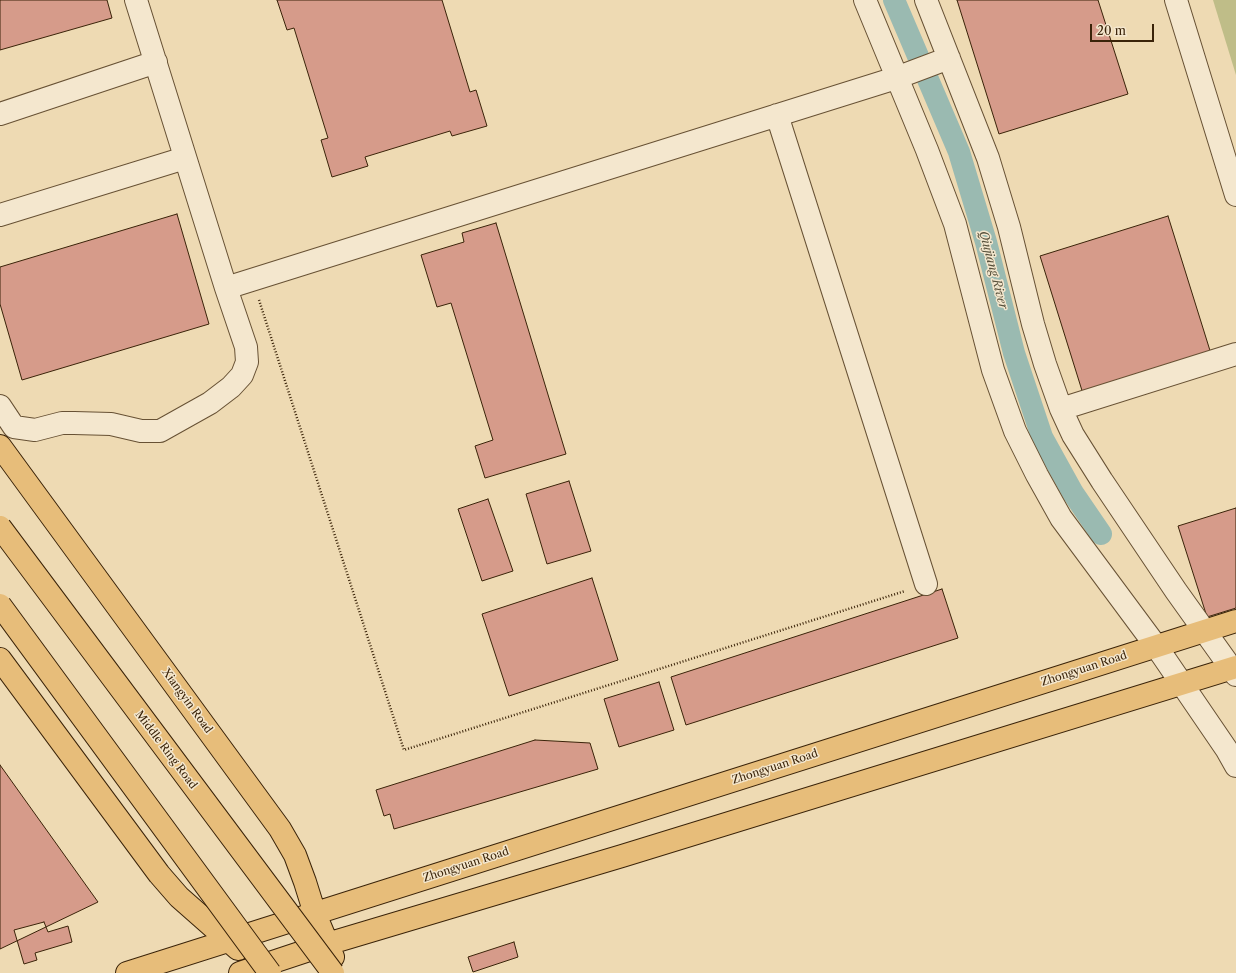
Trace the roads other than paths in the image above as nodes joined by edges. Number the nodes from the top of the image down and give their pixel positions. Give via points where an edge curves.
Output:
1 (136, 0) edge
2 (864, 0) edge
3 (926, 0) edge
4 (1176, 0) edge
5 (942, 61) junction
6 (156, 62) junction
7 (903, 75) junction
8 (0, 114) edge
9 (777, 115) junction
10 (185, 158) junction
11 (1236, 195) edge
12 (0, 215) edge
13 (226, 288) junction
14 (1236, 354) edge
15 (0, 406) edge
16 (1061, 409) junction
17 (0, 446) edge
18 (0, 527) edge
19 (926, 584) road end
20 (0, 605) edge
21 (1236, 621) edge
22 (1205, 630) junction
23 (1156, 646) junction
24 (0, 658) edge
25 (1235, 670) edge
26 (1182, 684) junction
27 (1236, 766) edge
28 (315, 914) junction
29 (229, 940) junction
30 (327, 944) junction
31 (258, 971) edge
32 (127, 973) edge
33 (333, 973) edge
34 (343, 973) edge

1 - 6 lane
2 - 7 lane
3 - 5 lane
4 - 11 lane
5 - 7 lane
5 - 16 lane via 988,158 1041,351
6 - 8 lane
6 - 10 lane
7 - 9 lane
7 - 23 lane via 927,150 955,224 994,370 1015,431 1061,518
9 - 13 lane
9 - 19 lane
10 - 12 lane
10 - 13 lane
13 - 15 lane via 246,347 247,362 242,375 210,403 160,431 110,424 74,423 62,423 35,430 18,428 14,427
14 - 16 lane
16 - 22 lane via 1102,481 1176,592
17 - 28 main road, Xiangyin Road via 280,829 295,855
18 - 33 main road, Middle Ring Road, bridge
20 - 31 main road, bridge
21 - 22 main road, Zhongyuan Road
22 - 23 main road, Zhongyuan Road
22 - 25 lane
23 - 26 lane
23 - 28 main road, Zhongyuan Road
24 - 29 main road via 159,874 179,897
25 - 26 main road
26 - 27 lane
26 - 30 main road
28 - 29 main road, Zhongyuan Road
28 - 30 main road, Xiangyin Road
29 - 31 main road
29 - 32 main road, Zhongyuan Road
30 - 31 main road
30 - 34 main road, Xiangyin Road

